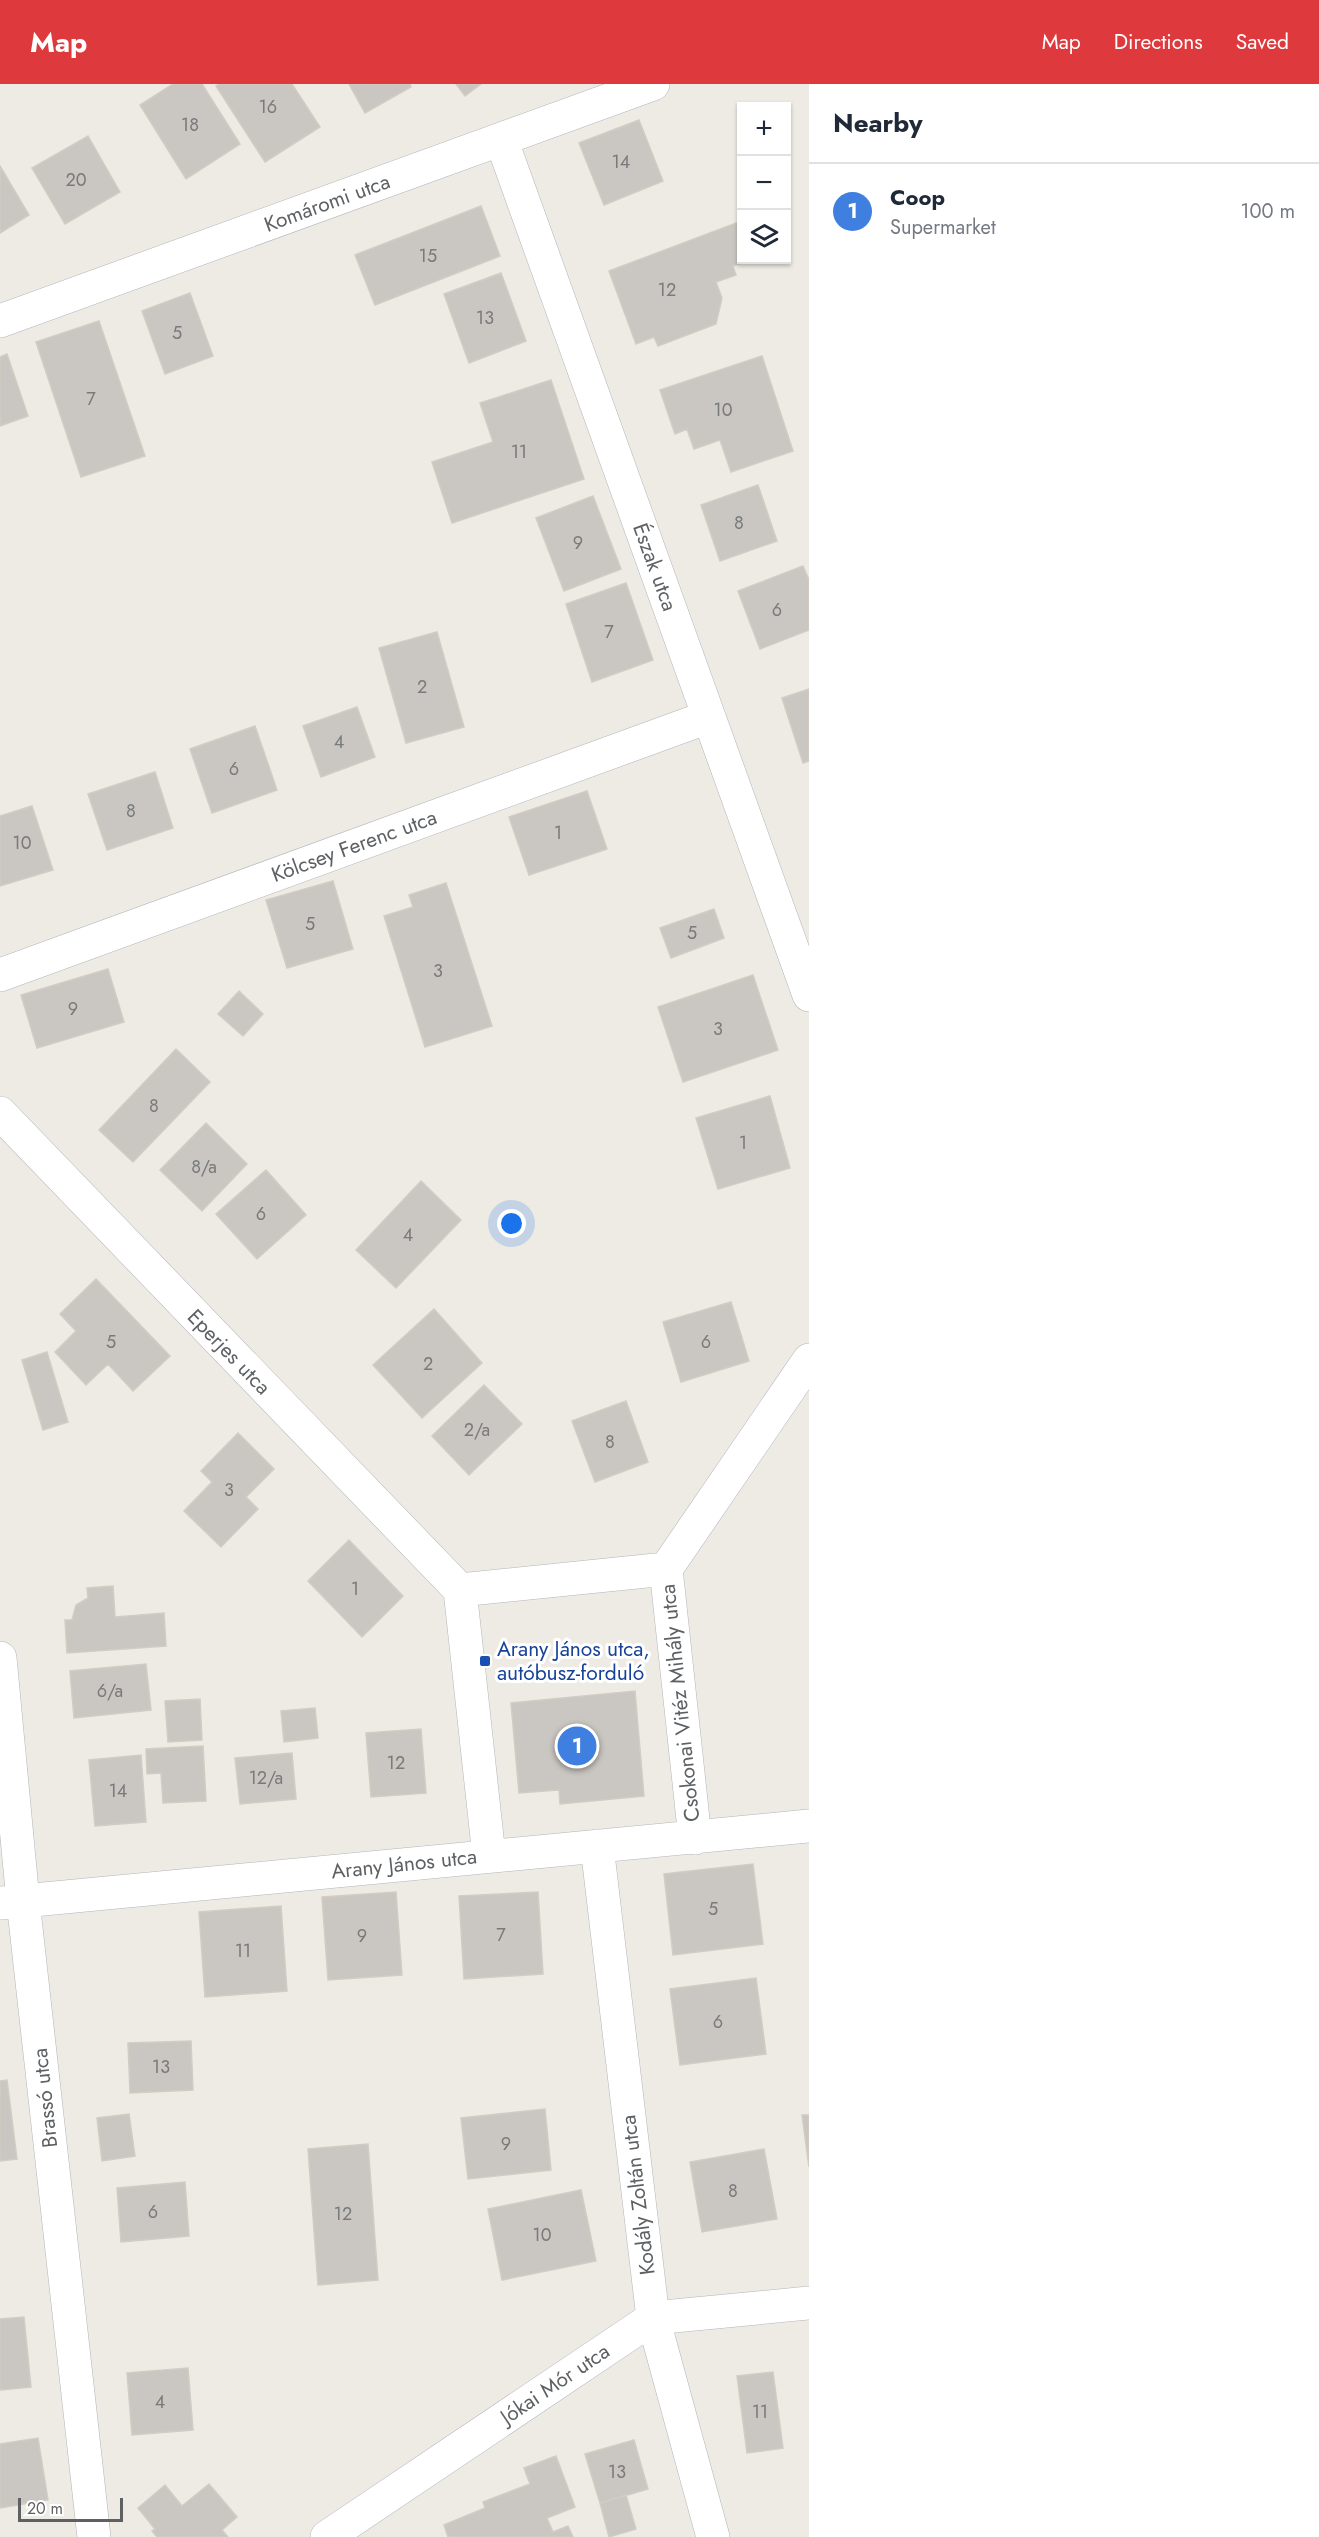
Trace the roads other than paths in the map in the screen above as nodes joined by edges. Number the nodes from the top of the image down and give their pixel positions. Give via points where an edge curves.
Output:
1 (653, 84) edge
2 (501, 139) junction
3 (0, 321) edge
4 (708, 717) junction
5 (0, 975) edge
6 (809, 995) edge
7 (7, 1133) edge
8 (809, 1360) edge
9 (666, 1569) junction
10 (460, 1590) junction
11 (0, 1658) edge
12 (809, 1826) edge
13 (695, 1838) junction
14 (597, 1846) junction
15 (489, 1856) junction
16 (11, 1902) edge
17 (809, 2303) edge
18 (653, 2318) junction
19 (94, 2537) edge
20 (327, 2537) edge
21 (713, 2537) edge

1 - 2 street, Komáromi utca
2 - 3 street, Komáromi utca
2 - 4 street, Észak utca
4 - 5 street, Kölcsey Ferenc utca
4 - 6 street, Észak utca
7 - 10 street, Eperjes utca
8 - 9 street, Csokonai Vitéz Mihály utca
9 - 10 street, Csokonai Vitéz Mihály utca
9 - 13 street, Csokonai Vitéz Mihály utca
10 - 15 street
11 - 16 street, Brassó utca
12 - 13 street, Arany János utca
13 - 14 street, Arany János utca
14 - 15 street, Arany János utca
14 - 18 street, Kodály Zoltán utca
15 - 16 street, Arany János utca
16 - 19 street, Brassó utca
17 - 18 street, Jókai Mór utca
18 - 20 street, Jókai Mór utca
18 - 21 street, Kodály Zoltán utca

